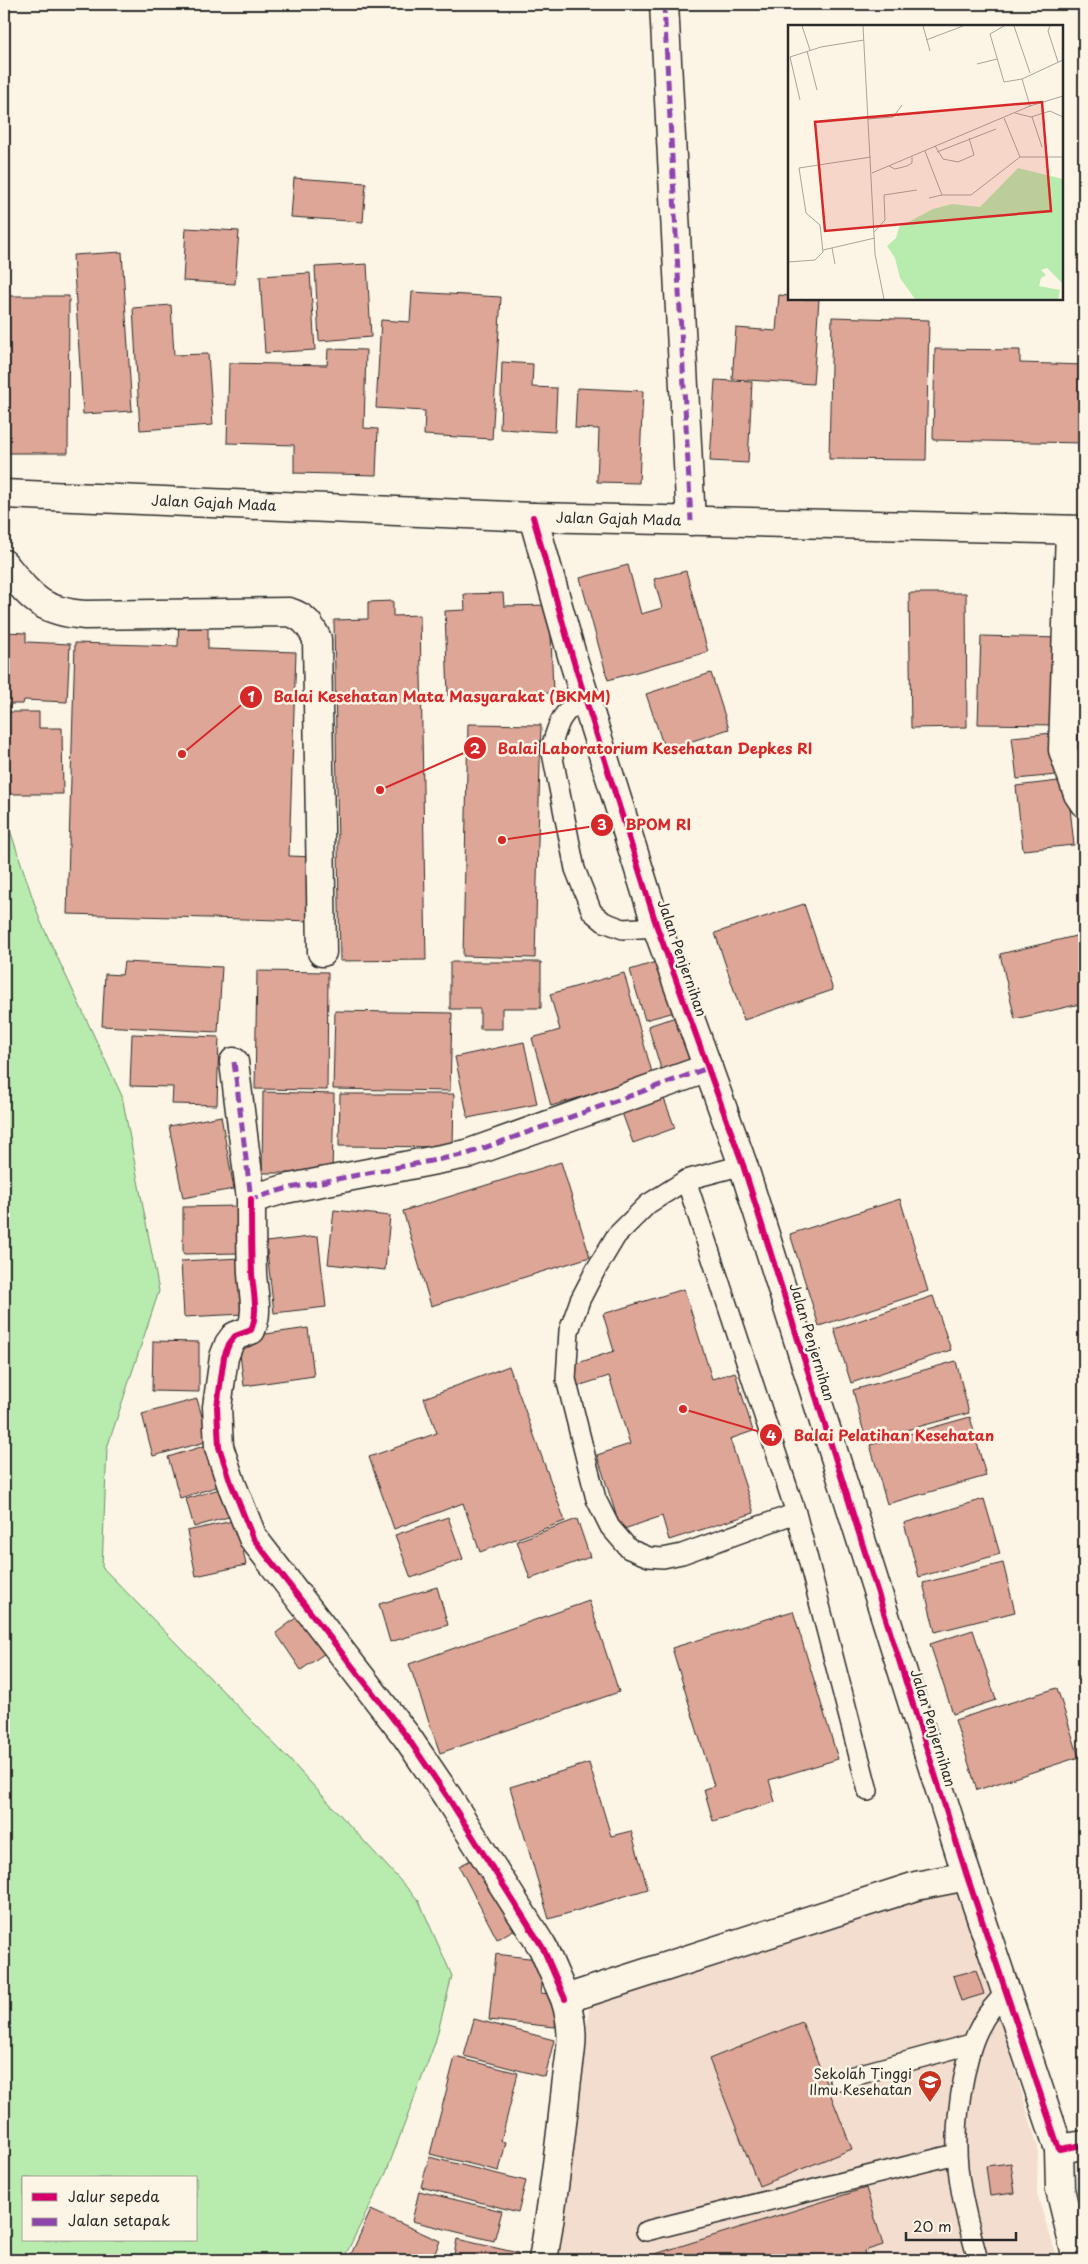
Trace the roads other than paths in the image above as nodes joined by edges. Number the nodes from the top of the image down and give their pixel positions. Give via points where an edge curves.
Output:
1 (664, 4) edge
2 (4, 494) edge
3 (533, 517) junction
4 (691, 521) junction
5 (1077, 530) edge
6 (4, 564) edge
7 (584, 696) junction
8 (1084, 803) edge
9 (657, 927) junction
10 (322, 952) dead end
11 (234, 1062) dead end
12 (708, 1068) junction
13 (743, 1165) junction
14 (686, 1180) junction
15 (251, 1199) junction
16 (796, 1513) junction
17 (868, 1791) dead end
18 (966, 1876) junction
19 (1005, 1993) junction
20 (565, 2000) junction
21 (971, 2044) junction
22 (839, 2080) dead end
23 (1072, 2147) edge
24 (956, 2154) junction
25 (646, 2232) dead end
26 (543, 2260) edge
27 (978, 2260) edge
28 (1077, 2260) edge

1 - 4 street
2 - 3 street, Jalan Gajah Mada
3 - 4 street, Jalan Gajah Mada
3 - 7 street, Jalan Penjernihan
4 - 5 street, Jalan Gajah Mada
5 - 8 street via 1063,750
6 - 10 street via 38,602 68,613 289,612 308,623 317,639
7 - 9 street, Jalan Penjernihan
7 - 9 lane via 564,712 551,748 575,868 592,912 604,922 623,928
9 - 12 street, Jalan Penjernihan
11 - 15 street
12 - 13 street, Jalan Penjernihan
12 - 15 street via 467,1154 285,1189
13 - 14 lane
13 - 18 street, Jalan Penjernihan
14 - 16 lane
14 - 16 lane via 648,1204 616,1236 594,1271 569,1331 566,1379 596,1499 610,1527 629,1549 662,1558 682,1554
15 - 20 street via 255,1322 251,1330 235,1336 229,1344 217,1407 219,1446 231,1483 253,1538 407,1738 493,1866 543,1948
16 - 17 lane
18 - 19 street, Jalan Penjernihan
18 - 20 street via 907,1889
19 - 21 lane via 982,2021
19 - 23 street, Jalan Penjernihan
20 - 26 street via 571,2018 573,2048 566,2079 556,2183
21 - 22 lane
21 - 24 lane via 959,2102
23 - 28 street, Jalan Penjernihan via 1060,2189
24 - 25 lane
24 - 27 lane via 964,2208

